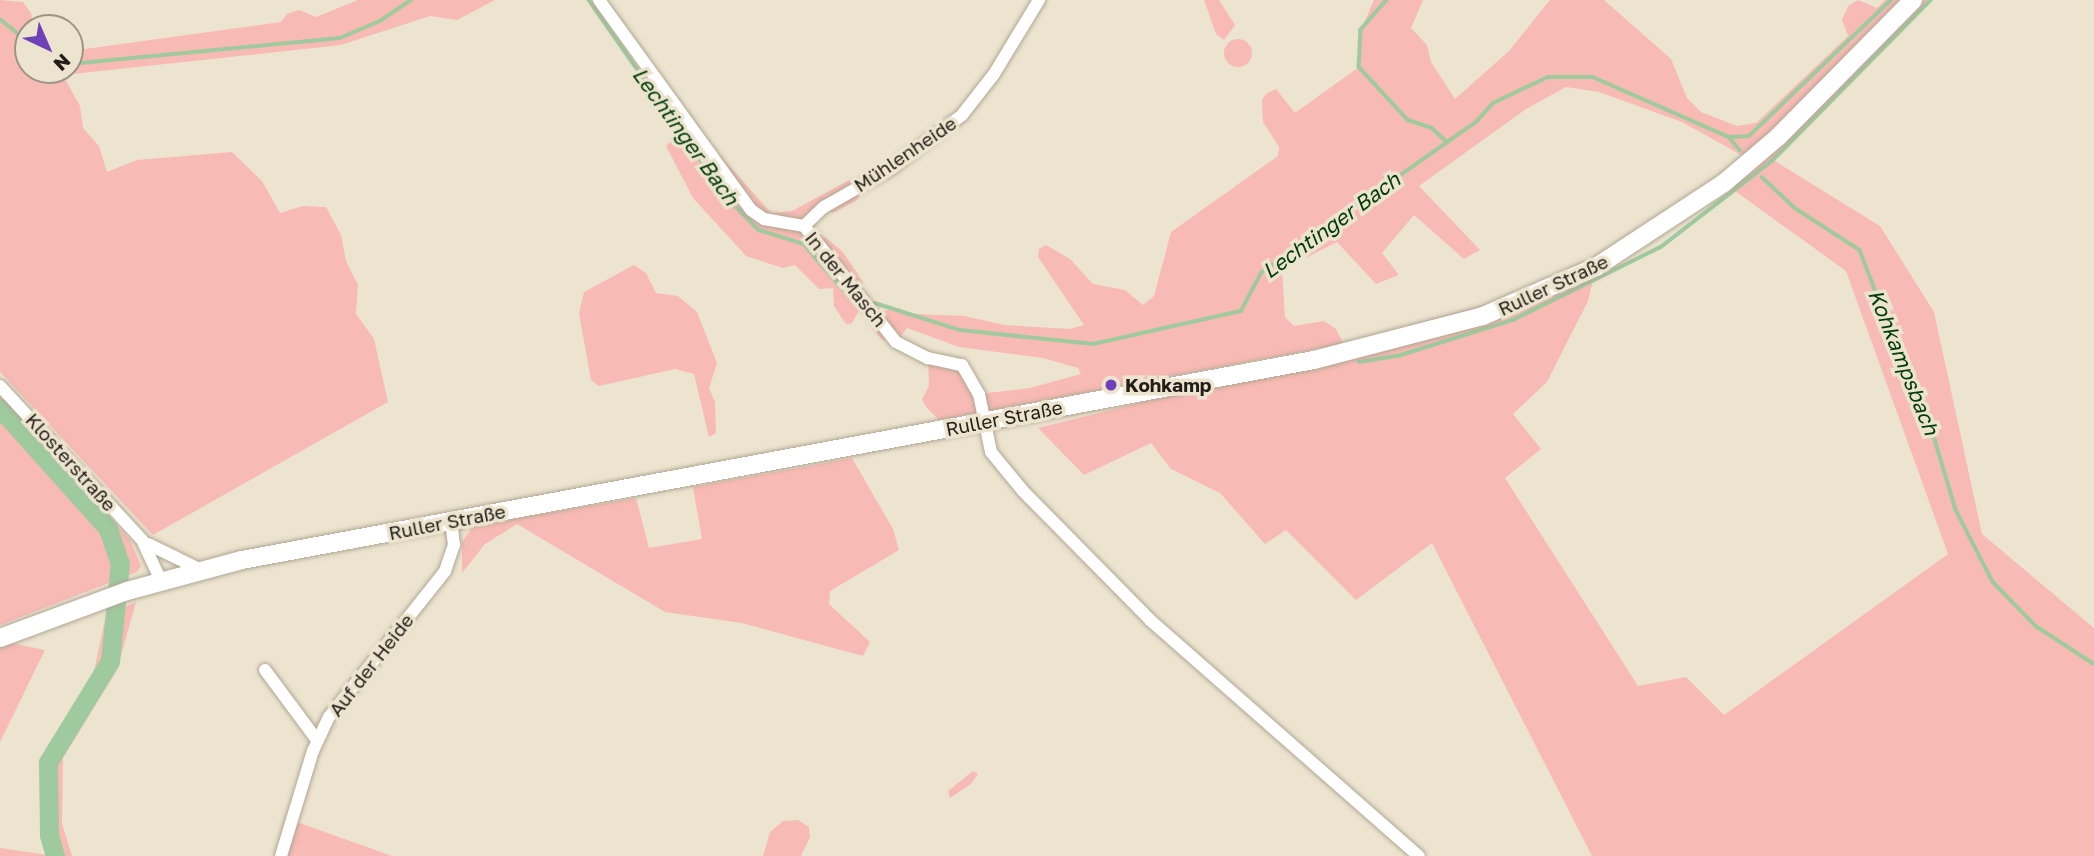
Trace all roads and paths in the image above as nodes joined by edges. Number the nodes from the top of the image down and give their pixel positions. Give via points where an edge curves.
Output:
1 (599, 0) edge
2 (1039, 0) edge
3 (1913, 0) edge
4 (804, 226) junction
5 (0, 386) edge
6 (985, 422) junction
7 (451, 521) junction
8 (142, 540) junction
9 (201, 570) junction
10 (161, 581) junction
11 (0, 638) edge
12 (265, 670) dead end
13 (317, 740) junction
14 (281, 856) edge
15 (1419, 856) edge

1 - 4 street, In der Masch via 693,136 751,210 764,219
2 - 4 street, Mühlenheide via 994,74 962,115 892,168 824,207
3 - 6 main road, Ruller Straße via 1745,167 1645,238 1563,284 1483,316 1372,347
4 - 6 street, In der Masch via 896,341 928,358 962,365 975,384
5 - 8 street, Klosterstraße
6 - 7 main road, Ruller Straße
6 - 15 street via 991,452 1002,468 1150,620
7 - 9 main road, Ruller Straße
7 - 13 street, Auf der Heide via 454,545 445,571 341,699
8 - 9 street, Klosterstraße
8 - 10 street, Klosterstraße
9 - 10 main road, Ruller Straße
10 - 11 main road, Ruller Straße
12 - 13 street
13 - 14 street, Auf der Heide

